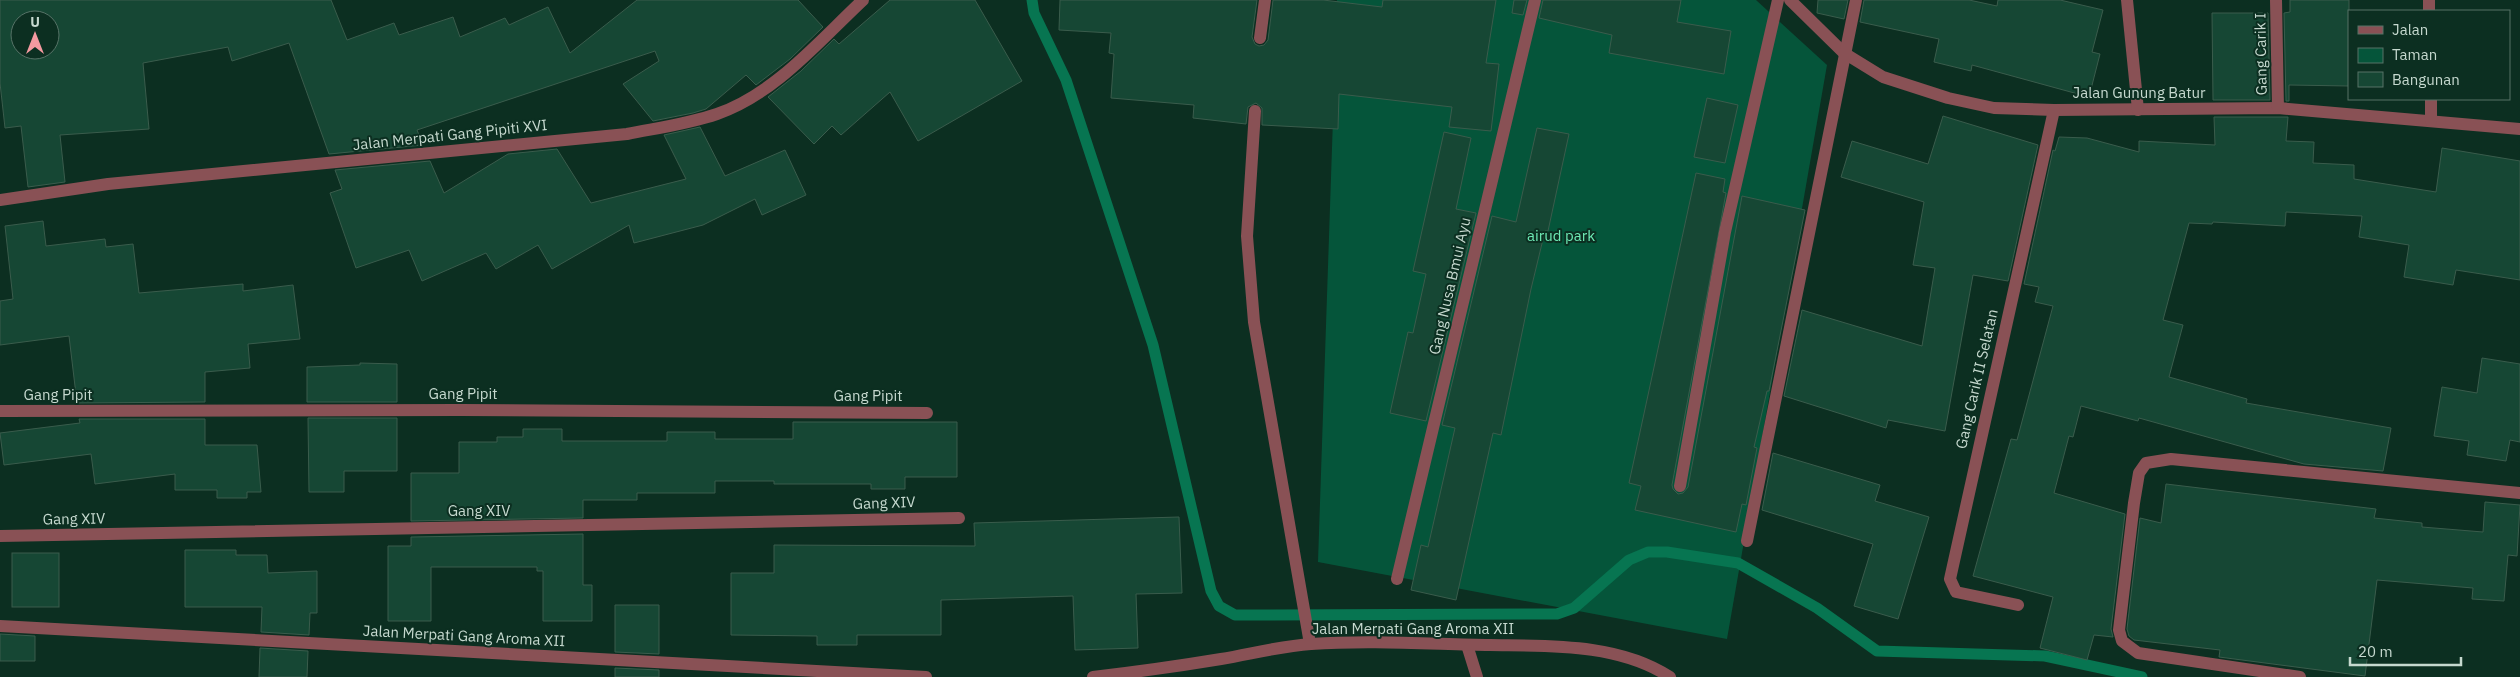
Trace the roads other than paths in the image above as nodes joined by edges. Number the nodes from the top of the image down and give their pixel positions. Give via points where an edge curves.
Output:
1 (863, 0) edge
2 (1266, 0) edge
3 (1535, 0) edge
4 (1778, 0) edge
5 (1790, 0) edge
6 (1856, 0) edge
7 (2127, 0) edge
8 (2276, 0) edge
9 (1260, 38) dead end
10 (1844, 53) junction
11 (2431, 100) edge
12 (2278, 108) junction
13 (2054, 110) junction
14 (2138, 110) junction
15 (1255, 111) dead end
16 (2431, 121) junction
17 (2520, 129) edge
18 (0, 200) edge
19 (0, 411) edge
20 (927, 413) dead end
21 (1680, 486) dead end
22 (2520, 493) edge
23 (959, 518) dead end
24 (0, 536) edge
25 (1747, 540) dead end
26 (1397, 579) dead end
27 (2018, 605) dead end
28 (0, 626) edge
29 (1310, 644) junction
30 (1467, 645) junction
31 (926, 677) edge
32 (1093, 677) edge
33 (1477, 677) edge
34 (1670, 677) edge
35 (2300, 677) edge

1 - 18 street, Jalan Merpati Gang Pipiti XVI via 784,74 755,94 718,114 679,124 628,134 108,184
2 - 9 street
3 - 26 street, Gang Nusa Bmui Ayu
4 - 21 street via 1725,232
5 - 10 street, Jalan Gunung Batur
6 - 10 street
7 - 14 street
8 - 12 street, Gang Carik I
10 - 13 street, Jalan Gunung Batur via 1883,77 1948,98 1994,108
10 - 25 street
11 - 16 street
12 - 14 street, Jalan Gunung Batur
12 - 16 street, Jalan Gunung Batur
13 - 14 street, Jalan Gunung Batur
13 - 27 street, Gang Carik II Selatan via 1950,579 1956,592
15 - 29 street via 1247,236 1254,322
16 - 17 street, Jalan Gunung Batur
19 - 20 street, Gang Pipit
22 - 35 street via 2171,459 2146,463 2139,473 2134,503 2119,630 2122,641 2138,653
23 - 24 street, Gang XIV
28 - 31 street, Jalan Merpati Gang Aroma XII
29 - 30 street, Jalan Merpati Gang Aroma XII
29 - 32 street, Jalan Merpati Gang Aroma XII via 1190,665
30 - 33 street
30 - 34 street, Jalan Merpati Gang Aroma XII via 1551,646 1607,653 1656,668

